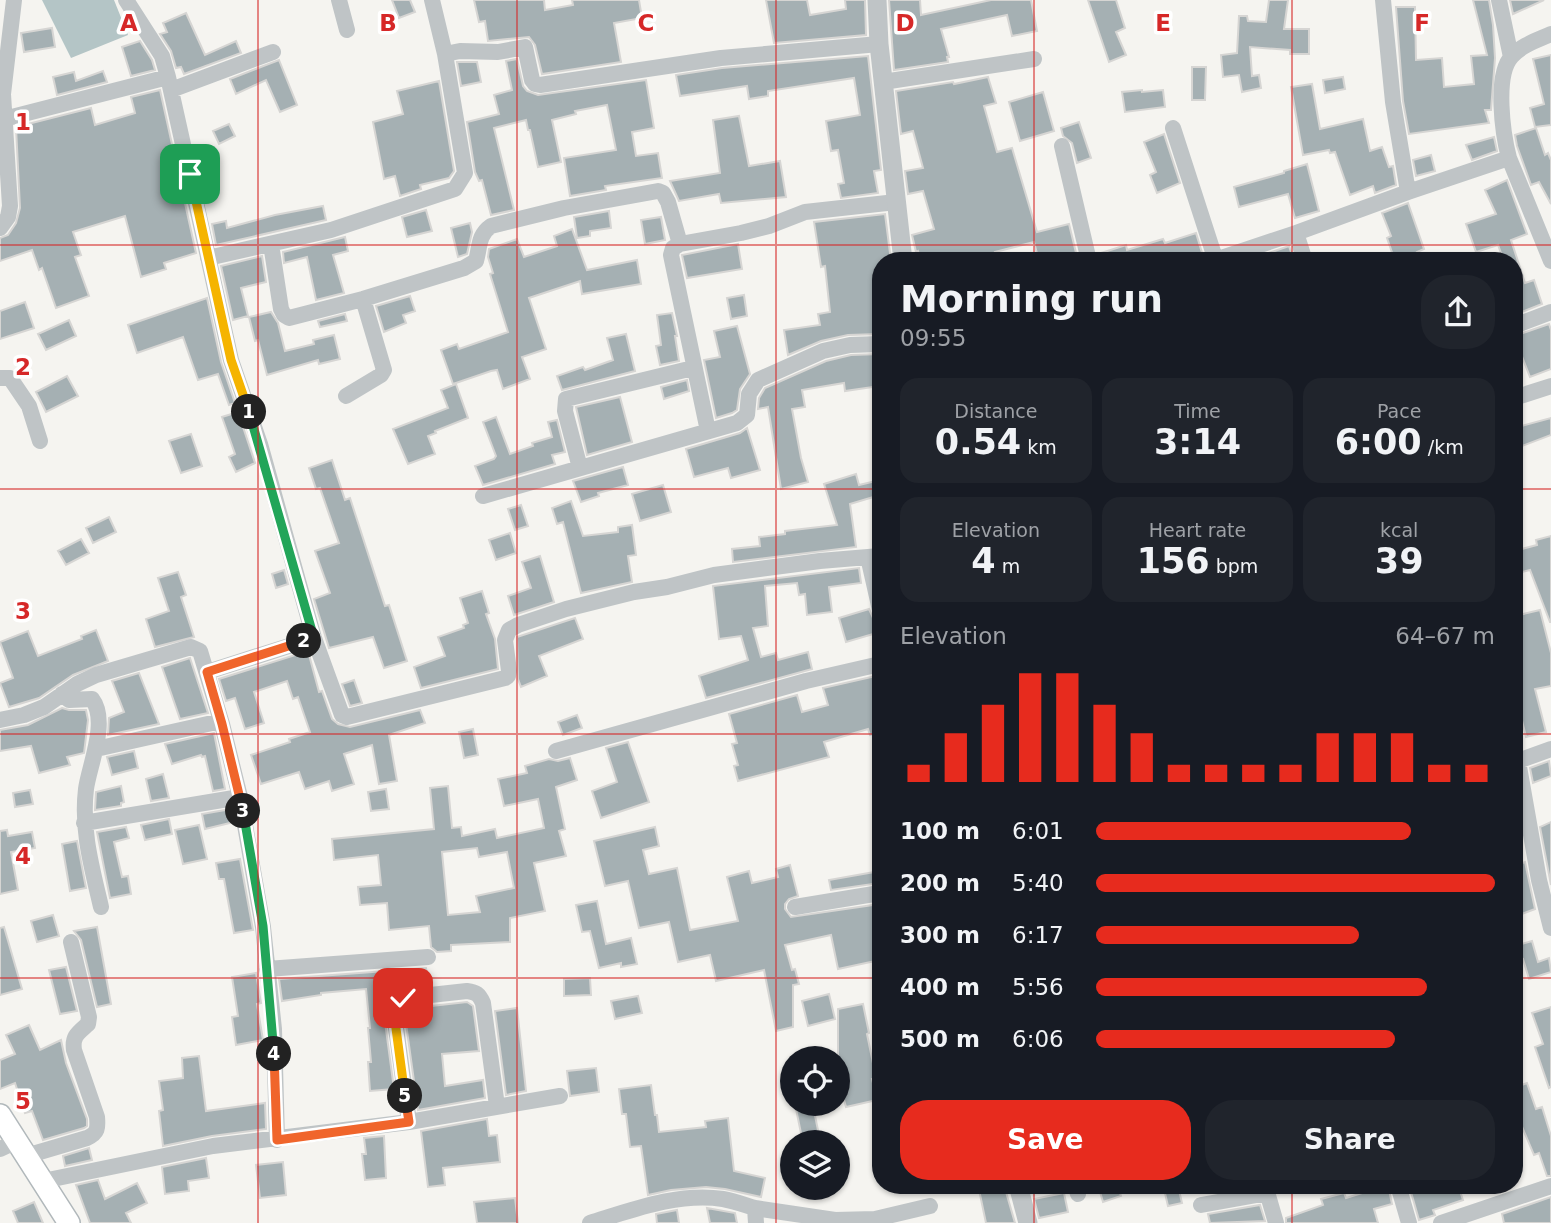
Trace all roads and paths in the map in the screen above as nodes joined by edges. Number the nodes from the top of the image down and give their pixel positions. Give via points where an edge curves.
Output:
1 (14, 0) edge
2 (126, 0) edge
3 (339, 0) edge
4 (432, 0) edge
5 (877, 0) edge
6 (1499, 0) edge
7 (1386, 1) edge
8 (347, 30) dead end
9 (1551, 34) edge
10 (879, 44) junction
11 (273, 52) dead end
12 (445, 54) junction
13 (1511, 57) junction
14 (1034, 60) dead end
15 (883, 82) junction
16 (170, 84) junction
17 (2, 119) edge
18 (1173, 128) dead end
19 (1062, 146) dead end
20 (1509, 158) junction
21 (1408, 192) junction
22 (896, 202) junction
23 (0, 228) edge
24 (1296, 233) junction
25 (271, 244) junction
26 (680, 244) junction
27 (902, 252) edge
28 (1087, 252) edge
29 (1212, 252) edge
30 (1238, 252) edge
31 (1302, 252) edge
32 (208, 258) junction
33 (1551, 261) edge
34 (363, 299) junction
35 (1551, 312) edge
36 (1523, 323) edge
37 (872, 344) edge
38 (694, 368) junction
39 (0, 378) edge
40 (1551, 386) edge
41 (1523, 395) edge
42 (346, 396) dead end
43 (708, 431) junction
44 (40, 441) dead end
45 (580, 468) junction
46 (483, 496) dead end
47 (872, 556) edge
48 (314, 638) junction
49 (872, 666) edge
50 (207, 672) junction
51 (62, 694) junction
52 (0, 720) edge
53 (221, 721) junction
54 (96, 749) junction
55 (1551, 749) edge
56 (556, 751) dead end
57 (1523, 759) edge
58 (240, 797) junction
59 (1523, 798) edge
60 (84, 823) junction
61 (872, 894) edge
62 (101, 907) dead end
63 (795, 907) dead end
64 (1551, 928) edge
65 (71, 942) dead end
66 (428, 957) dead end
67 (267, 969) junction
68 (561, 1096) dead end
69 (498, 1107) junction
70 (0, 1115) edge
71 (409, 1122) junction
72 (277, 1140) junction
73 (14, 1149) edge
74 (43, 1181) junction
75 (1551, 1186) edge
76 (1020, 1194) edge
77 (1246, 1194) edge
78 (1268, 1194) edge
79 (1401, 1194) edge
80 (1201, 1205) dead end
81 (930, 1206) dead end
82 (755, 1216) edge
83 (1469, 1218) edge
84 (807, 1220) edge
85 (69, 1223) edge
86 (590, 1223) edge
87 (1028, 1223) edge
88 (1276, 1223) edge
89 (1409, 1223) edge
90 (1441, 1223) edge

1 - 17 street
2 - 16 street via 162,56
3 - 8 street
4 - 12 street
5 - 10 street
6 - 13 street
7 - 21 street via 1394,102
9 - 13 street
10 - 12 street via 720,58 540,85 532,80 525,47
10 - 15 street
11 - 16 street
12 - 25 street via 464,160 461,182 444,194
13 - 20 street via 1504,74 1501,116
14 - 15 street
15 - 22 street
16 - 17 street
16 - 32 street
17 - 23 street via 10,206
18 - 29 street
19 - 28 street
20 - 21 street
20 - 33 street
21 - 24 street
22 - 26 street via 805,212 769,226
22 - 27 street
24 - 30 street
24 - 31 street
25 - 32 street
25 - 34 street via 281,309 289,318
26 - 34 street via 668,202 658,191 491,226 483,231 476,261 464,268
26 - 38 street via 671,256
32 - 48 street via 231,360 260,444
34 - 42 street via 384,370
35 - 36 street
37 - 43 street via 823,351 758,380 749,394 747,415
38 - 43 street
38 - 45 street via 566,399
39 - 44 street via 10,378 29,406
40 - 41 street
43 - 45 street
45 - 46 street
47 - 48 street via 714,575 566,609 509,630 505,678 347,717 338,711
48 - 50 street
49 - 56 street
50 - 51 street via 200,651 191,648 96,675
50 - 53 street
51 - 52 street via 44,707
51 - 54 street via 69,699 88,698 95,704
53 - 54 street
53 - 58 street
54 - 60 street via 86,787
55 - 57 street
58 - 60 street
58 - 67 street
59 - 64 street
60 - 62 street
61 - 63 street
65 - 73 street via 89,1017 73,1040 74,1049 98,1128 87,1138
66 - 67 street
67 - 72 street
68 - 69 street
69 - 71 street
69 - 71 street via 479,995 467,991 403,998 393,1006
70 - 73 main road
71 - 72 street
72 - 74 street via 177,1152
73 - 74 main road
74 - 85 main road
75 - 83 street
76 - 87 street
77 - 80 street
78 - 88 street
79 - 89 street
81 - 84 street via 876,1219
82 - 84 street
82 - 86 street via 722,1199 682,1199
83 - 90 street

